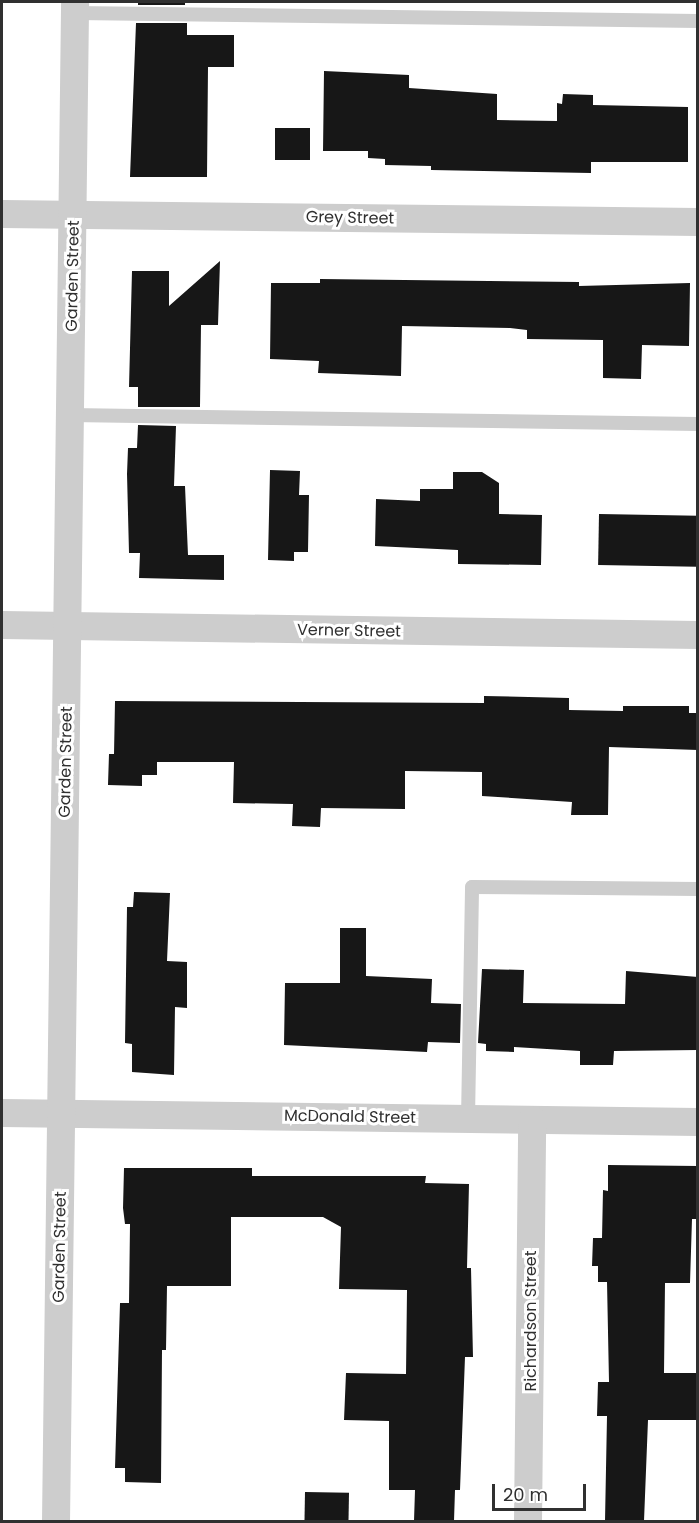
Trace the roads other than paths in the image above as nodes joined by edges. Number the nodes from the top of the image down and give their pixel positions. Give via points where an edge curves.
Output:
1 (75, 7) edge
2 (698, 21) edge
3 (2, 214) edge
4 (74, 214) junction
5 (698, 222) edge
6 (70, 415) junction
7 (698, 424) edge
8 (2, 625) edge
9 (69, 627) junction
10 (698, 635) edge
11 (698, 889) edge
12 (2, 1113) edge
13 (61, 1113) junction
14 (468, 1119) junction
15 (532, 1120) junction
16 (698, 1122) edge
17 (56, 1521) edge
18 (528, 1521) edge

1 - 2 lane
1 - 4 street, Garden Street
3 - 4 street, Grey Street
4 - 5 street, Grey Street
4 - 6 street, Garden Street
6 - 7 lane
6 - 9 street, Garden Street
8 - 9 street, Verner Street
9 - 10 street, Verner Street
9 - 13 street, Garden Street
11 - 14 lane via 472,887
12 - 13 street, McDonald Street
13 - 14 street, McDonald Street
13 - 17 street, Garden Street
14 - 15 street, McDonald Street
15 - 16 street, McDonald Street
15 - 18 street, Richardson Street

